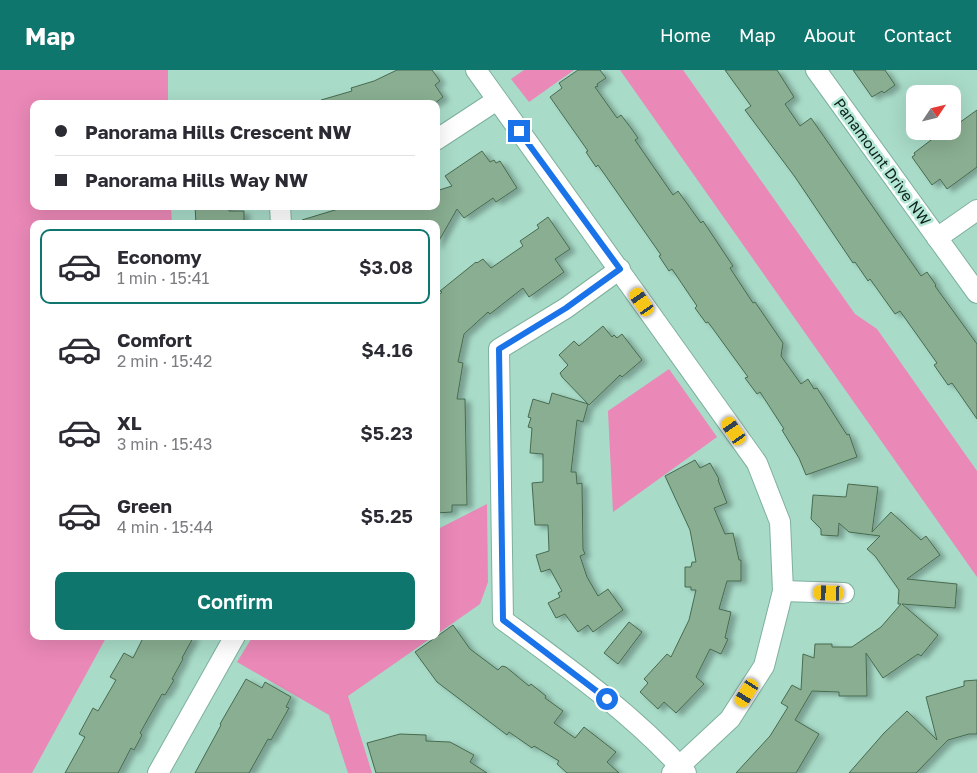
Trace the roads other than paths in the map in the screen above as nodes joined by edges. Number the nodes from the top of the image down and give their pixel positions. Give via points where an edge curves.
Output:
1 (476, 70) edge
2 (816, 70) edge
3 (497, 100) junction
4 (440, 137) edge
5 (977, 210) edge
6 (937, 238) junction
7 (620, 269) junction
8 (977, 293) edge
9 (783, 591) junction
10 (844, 593) dead end
11 (233, 640) edge
12 (679, 771) edge
13 (158, 773) edge

1 - 3 street
2 - 6 street, Panamount Drive NW
3 - 4 street
3 - 7 street
5 - 6 street, Panamount Drive NW
6 - 8 street
7 - 9 street via 757,463 780,522
7 - 12 street via 566,308 499,349 503,620 594,688 656,742
9 - 10 street
9 - 12 street via 764,666 730,719
11 - 13 street

